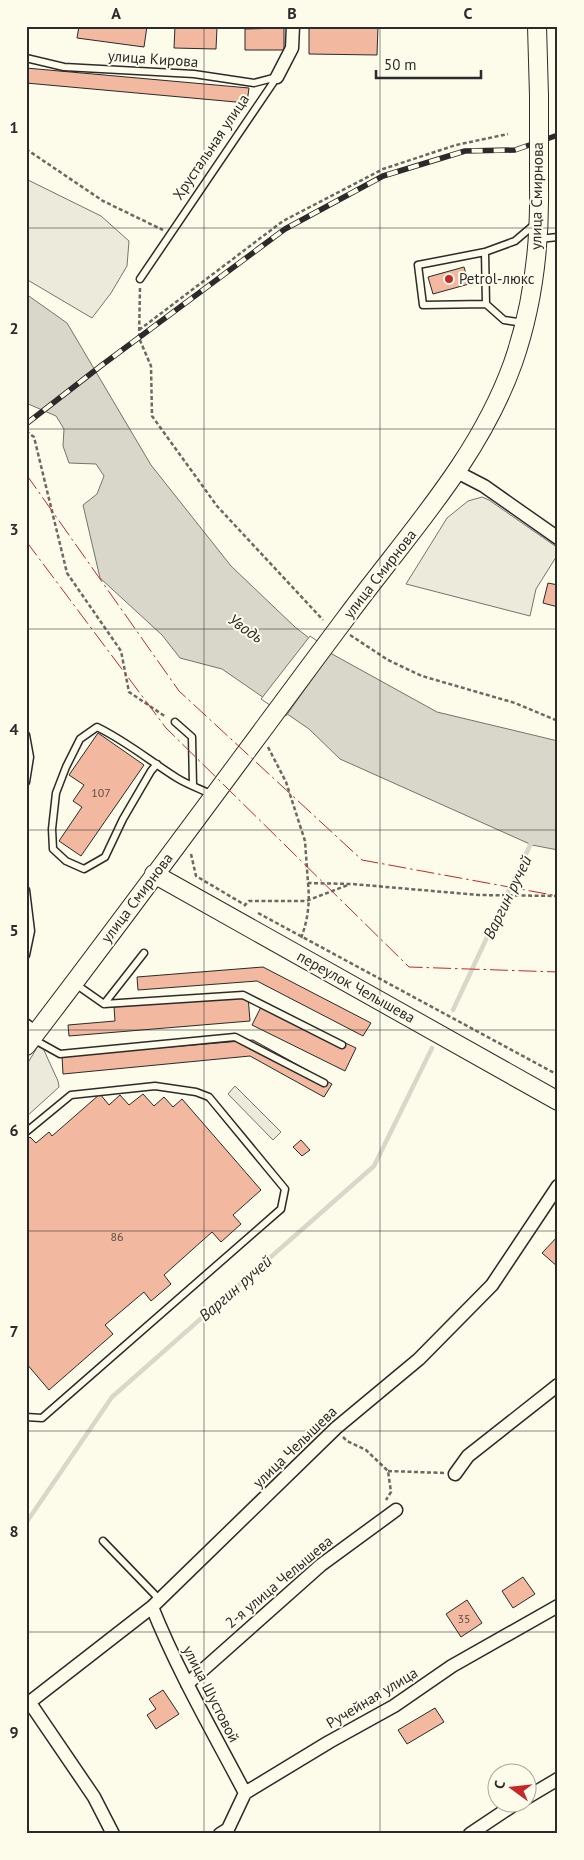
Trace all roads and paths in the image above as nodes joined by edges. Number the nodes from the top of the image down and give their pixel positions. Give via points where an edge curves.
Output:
1 (293, 26) edge
2 (537, 26) edge
3 (26, 58) edge
4 (277, 77) junction
5 (508, 134) dead end
6 (26, 148) edge
7 (540, 220) junction
8 (171, 234) junction
9 (558, 237) edge
10 (539, 239) junction
11 (485, 252) junction
12 (140, 279) joint
13 (486, 304) junction
14 (526, 323) junction
15 (139, 330) junction
16 (26, 431) edge
17 (457, 472) junction
18 (558, 538) edge
19 (322, 620) dead end
20 (345, 625) junction
21 (558, 721) edge
22 (175, 722) joint
23 (26, 735) edge
24 (261, 751) dead end
25 (157, 764) junction
26 (26, 782) edge
27 (193, 786) junction
28 (214, 795) junction
29 (196, 847) dead end
30 (154, 874) junction
31 (308, 883) junction
32 (352, 884) junction
33 (26, 890) edge
34 (558, 896) edge
35 (309, 900) junction
36 (253, 910) dead end
37 (240, 912) junction
38 (298, 945) junction
39 (144, 953) dead end
40 (26, 955) edge
41 (74, 983) junction
42 (104, 1004) junction
43 (31, 1034) edge
44 (342, 1045) dead end
45 (558, 1075) edge
46 (324, 1083) dead end
47 (558, 1101) edge
48 (26, 1132) edge
49 (558, 1186) edge
50 (558, 1384) edge
51 (26, 1417) edge
52 (336, 1428) junction
53 (388, 1471) junction
54 (455, 1474) joint
55 (382, 1507) dead end
56 (396, 1510) dead end
57 (103, 1541) dead end
58 (156, 1604) junction
59 (558, 1606) edge
60 (187, 1684) junction
61 (28, 1704) edge
62 (558, 1779) edge
63 (536, 1792) edge
64 (245, 1793) junction
65 (503, 1812) edge
66 (226, 1832) edge
67 (113, 1834) edge
68 (470, 1834) edge

1 - 4 street, Хрустальная улица via 292,48
2 - 7 main road, улица Смирнова, bridge
3 - 4 lane, улица Кирова via 64,67 194,74 254,83
4 - 8 lane, Хрустальная улица
5 - 15 path via 456,145 383,169 282,221
6 - 8 path via 103,201
7 - 10 main road, улица Смирнова
7 - 11 lane via 515,241
8 - 12 lane, Хрустальная улица
9 - 10 lane
10 - 14 main road, улица Смирнова
11 - 13 lane
11 - 13 lane via 418,265 423,305
12 - 15 path
13 - 14 lane via 504,320
14 - 17 main road, улица Смирнова via 496,402
15 - 19 path via 139,338 151,366 152,416 216,506
16 - 22 path via 34,437 67,573 121,651 129,692
17 - 18 street via 484,486
17 - 20 main road, улица Смирнова
20 - 21 path via 388,660 422,676 515,703
20 - 28 main road, улица Смирнова
22 - 27 lane via 192,737
23 - 26 lane via 30,757
24 - 31 path via 266,743 286,782 305,841
25 - 25 lane via 97,727 80,739 56,793 53,849 66,861 84,869 105,857 122,819
25 - 27 lane
27 - 28 lane
28 - 30 main road, улица Смирнова
29 - 37 path via 191,854 196,876
30 - 37 main road, переулок Челышева
30 - 41 main road, улица Смирнова
31 - 32 path
31 - 35 path
32 - 34 path via 479,895
32 - 35 path
33 - 40 lane via 31,932
35 - 37 path via 249,901
35 - 38 path
36 - 38 path
37 - 38 main road, переулок Челышева
38 - 45 path
38 - 47 main road, переулок Челышева
39 - 42 lane
41 - 42 lane
41 - 43 main road, улица Смирнова
42 - 44 lane via 243,995
43 - 46 lane via 42,1045 60,1054 234,1037
48 - 51 lane via 71,1096 155,1086 196,1092 210,1097 286,1189 282,1208 42,1418
49 - 52 street, улица Челышева via 492,1285 419,1359
50 - 54 street via 468,1456
52 - 53 path via 347,1441 366,1450
52 - 58 street, улица Челышева
53 - 54 path
53 - 55 path via 391,1492
56 - 60 street, 2-я улица Челышева via 321,1565
57 - 58 lane
58 - 60 street, улица Шустовой via 162,1634
58 - 61 street, улица Челышева
59 - 64 street, Ручейная улица via 452,1666 394,1706
60 - 64 street, улица Шустовой
61 - 67 street via 94,1797
62 - 63 street
64 - 66 street
65 - 68 street

